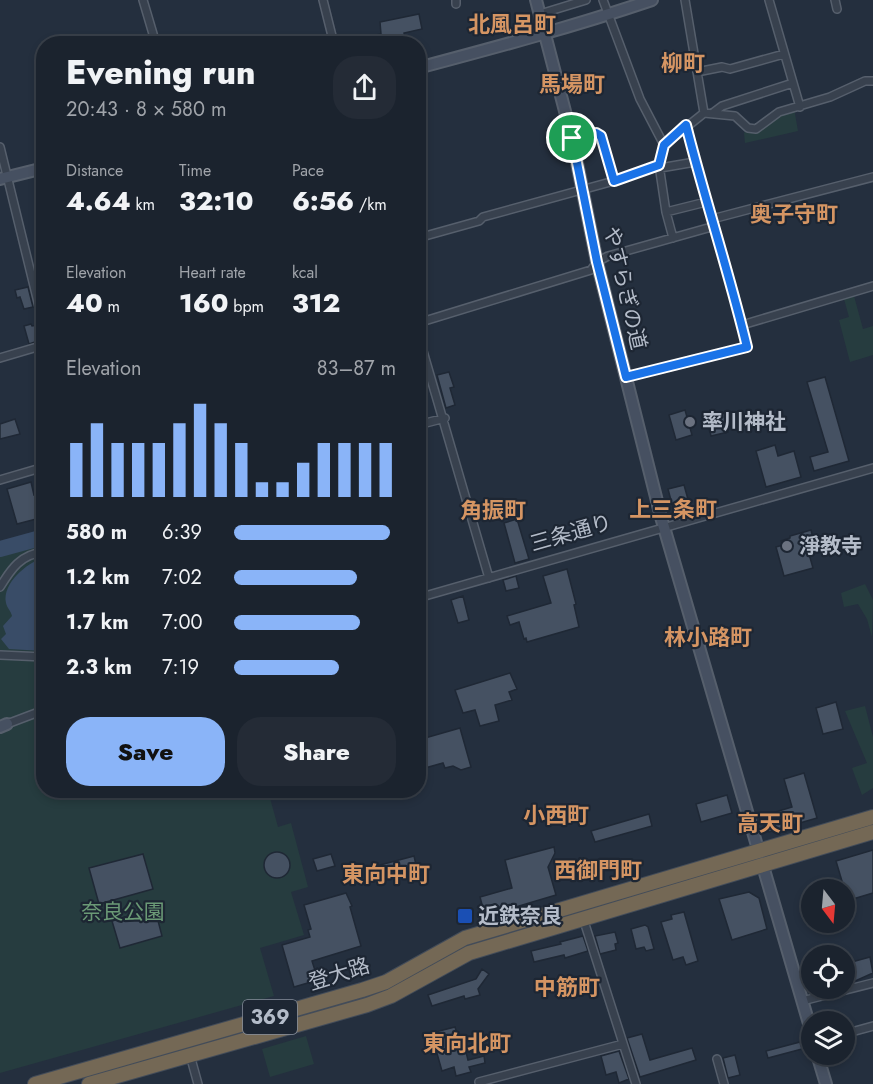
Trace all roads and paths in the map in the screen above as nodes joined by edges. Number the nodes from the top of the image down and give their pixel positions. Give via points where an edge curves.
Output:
1 (143, 0) edge
2 (323, 0) edge
3 (536, 0) edge
4 (586, 0) edge
5 (603, 0) edge
6 (652, 0) edge
7 (685, 0) edge
8 (769, 0) edge
9 (835, 0) edge
10 (837, 9) dead end
11 (540, 14) junction
12 (609, 15) junction
13 (546, 34) junction
14 (154, 36) edge
15 (332, 36) edge
16 (784, 54) junction
17 (426, 66) edge
18 (697, 72) junction
19 (873, 81) edge
20 (793, 83) junction
21 (800, 107) junction
22 (714, 112) junction
23 (704, 113) junction
24 (686, 125) junction
25 (572, 138) junction
26 (664, 145) junction
27 (0, 147) edge
28 (695, 162) junction
29 (660, 166) junction
30 (36, 170) edge
31 (873, 177) edge
32 (4, 178) edge
33 (614, 181) junction
34 (583, 189) junction
35 (706, 202) junction
36 (666, 212) junction
37 (713, 223) junction
38 (426, 236) edge
39 (673, 238) junction
40 (597, 262) junction
41 (873, 286) edge
42 (36, 297) edge
43 (426, 321) edge
44 (742, 325) junction
45 (36, 347) edge
46 (0, 358) edge
47 (426, 359) edge
48 (626, 377) junction
49 (445, 418) junction
50 (426, 423) edge
51 (873, 468) edge
52 (36, 469) edge
53 (0, 480) edge
54 (664, 527) junction
55 (36, 553) edge
56 (489, 578) junction
57 (0, 587) edge
58 (426, 596) edge
59 (0, 655) edge
60 (36, 657) edge
61 (36, 713) edge
62 (4, 725) edge
63 (873, 817) edge
64 (873, 832) edge
65 (758, 850) junction
66 (762, 867) junction
67 (581, 911) junction
68 (873, 983) edge
69 (362, 990) junction
70 (802, 1001) junction
71 (367, 1005) junction
72 (805, 1011) edge
73 (873, 1026) edge
74 (855, 1031) edge
75 (193, 1039) junction
76 (623, 1044) junction
77 (190, 1054) junction
78 (717, 1059) dead end
79 (820, 1065) edge
80 (86, 1070) junction
81 (479, 1082) dead end
82 (35, 1084) edge
83 (90, 1084) edge
84 (198, 1084) edge
85 (636, 1084) edge
86 (724, 1084) edge
87 (826, 1084) edge

1 - 14 street
2 - 15 street
3 - 11 street, やすらぎの道
4 - 11 street
5 - 12 street
6 - 12 street
7 - 18 street
8 - 16 street
9 - 10 street
11 - 13 street, やすらぎの道
12 - 13 street
12 - 26 street via 640,99
13 - 17 street
13 - 25 street, やすらぎの道
16 - 18 street via 730,69
16 - 20 street
18 - 23 street
19 - 21 street
20 - 21 street
20 - 22 street
21 - 22 street via 779,112 756,129 748,128 735,116
22 - 23 street
23 - 24 street
24 - 26 street
24 - 28 street
25 - 33 street via 596,133 601,136
25 - 34 street, やすらぎの道
26 - 29 street
27 - 32 street
28 - 29 street
28 - 35 street
29 - 33 street
29 - 36 street
30 - 32 street
31 - 37 street
32 - 42 street
33 - 34 street
34 - 38 street
34 - 40 street, やすらぎの道
35 - 36 street
35 - 37 street
36 - 39 street
37 - 39 street
37 - 44 street
39 - 40 street
40 - 43 street via 581,274
40 - 48 street, やすらぎの道
41 - 44 street
44 - 48 street via 747,347
45 - 46 street
47 - 49 street
48 - 54 street, やすらぎの道
49 - 50 street
49 - 56 street
51 - 54 street, 三条通り
52 - 53 street
54 - 56 street, 三条通り
54 - 65 street, やすらぎの道
55 - 57 street via 20,561
56 - 58 street, 三条通り
59 - 60 street
61 - 62 street
63 - 65 highway, 369
64 - 66 highway, 369
65 - 66 street, やすらぎの道
65 - 67 highway, 369
66 - 67 highway, 369
66 - 70 street, やすらぎの道
67 - 69 highway, 登大路 / 369 via 465,938 386,982
67 - 71 highway, 登大路 / 369 via 469,953
67 - 76 street
68 - 70 street
69 - 71 highway
69 - 75 highway, 登大路 / 369
70 - 72 street, やすらぎの道
71 - 77 highway, 登大路 / 369
73 - 74 street
75 - 77 street
75 - 80 highway, 登大路 / 369
76 - 81 street
76 - 85 street
77 - 83 highway, 登大路 / 369
77 - 84 street
78 - 86 street
79 - 87 street
80 - 82 highway, 登大路 / 369
80 - 83 street

